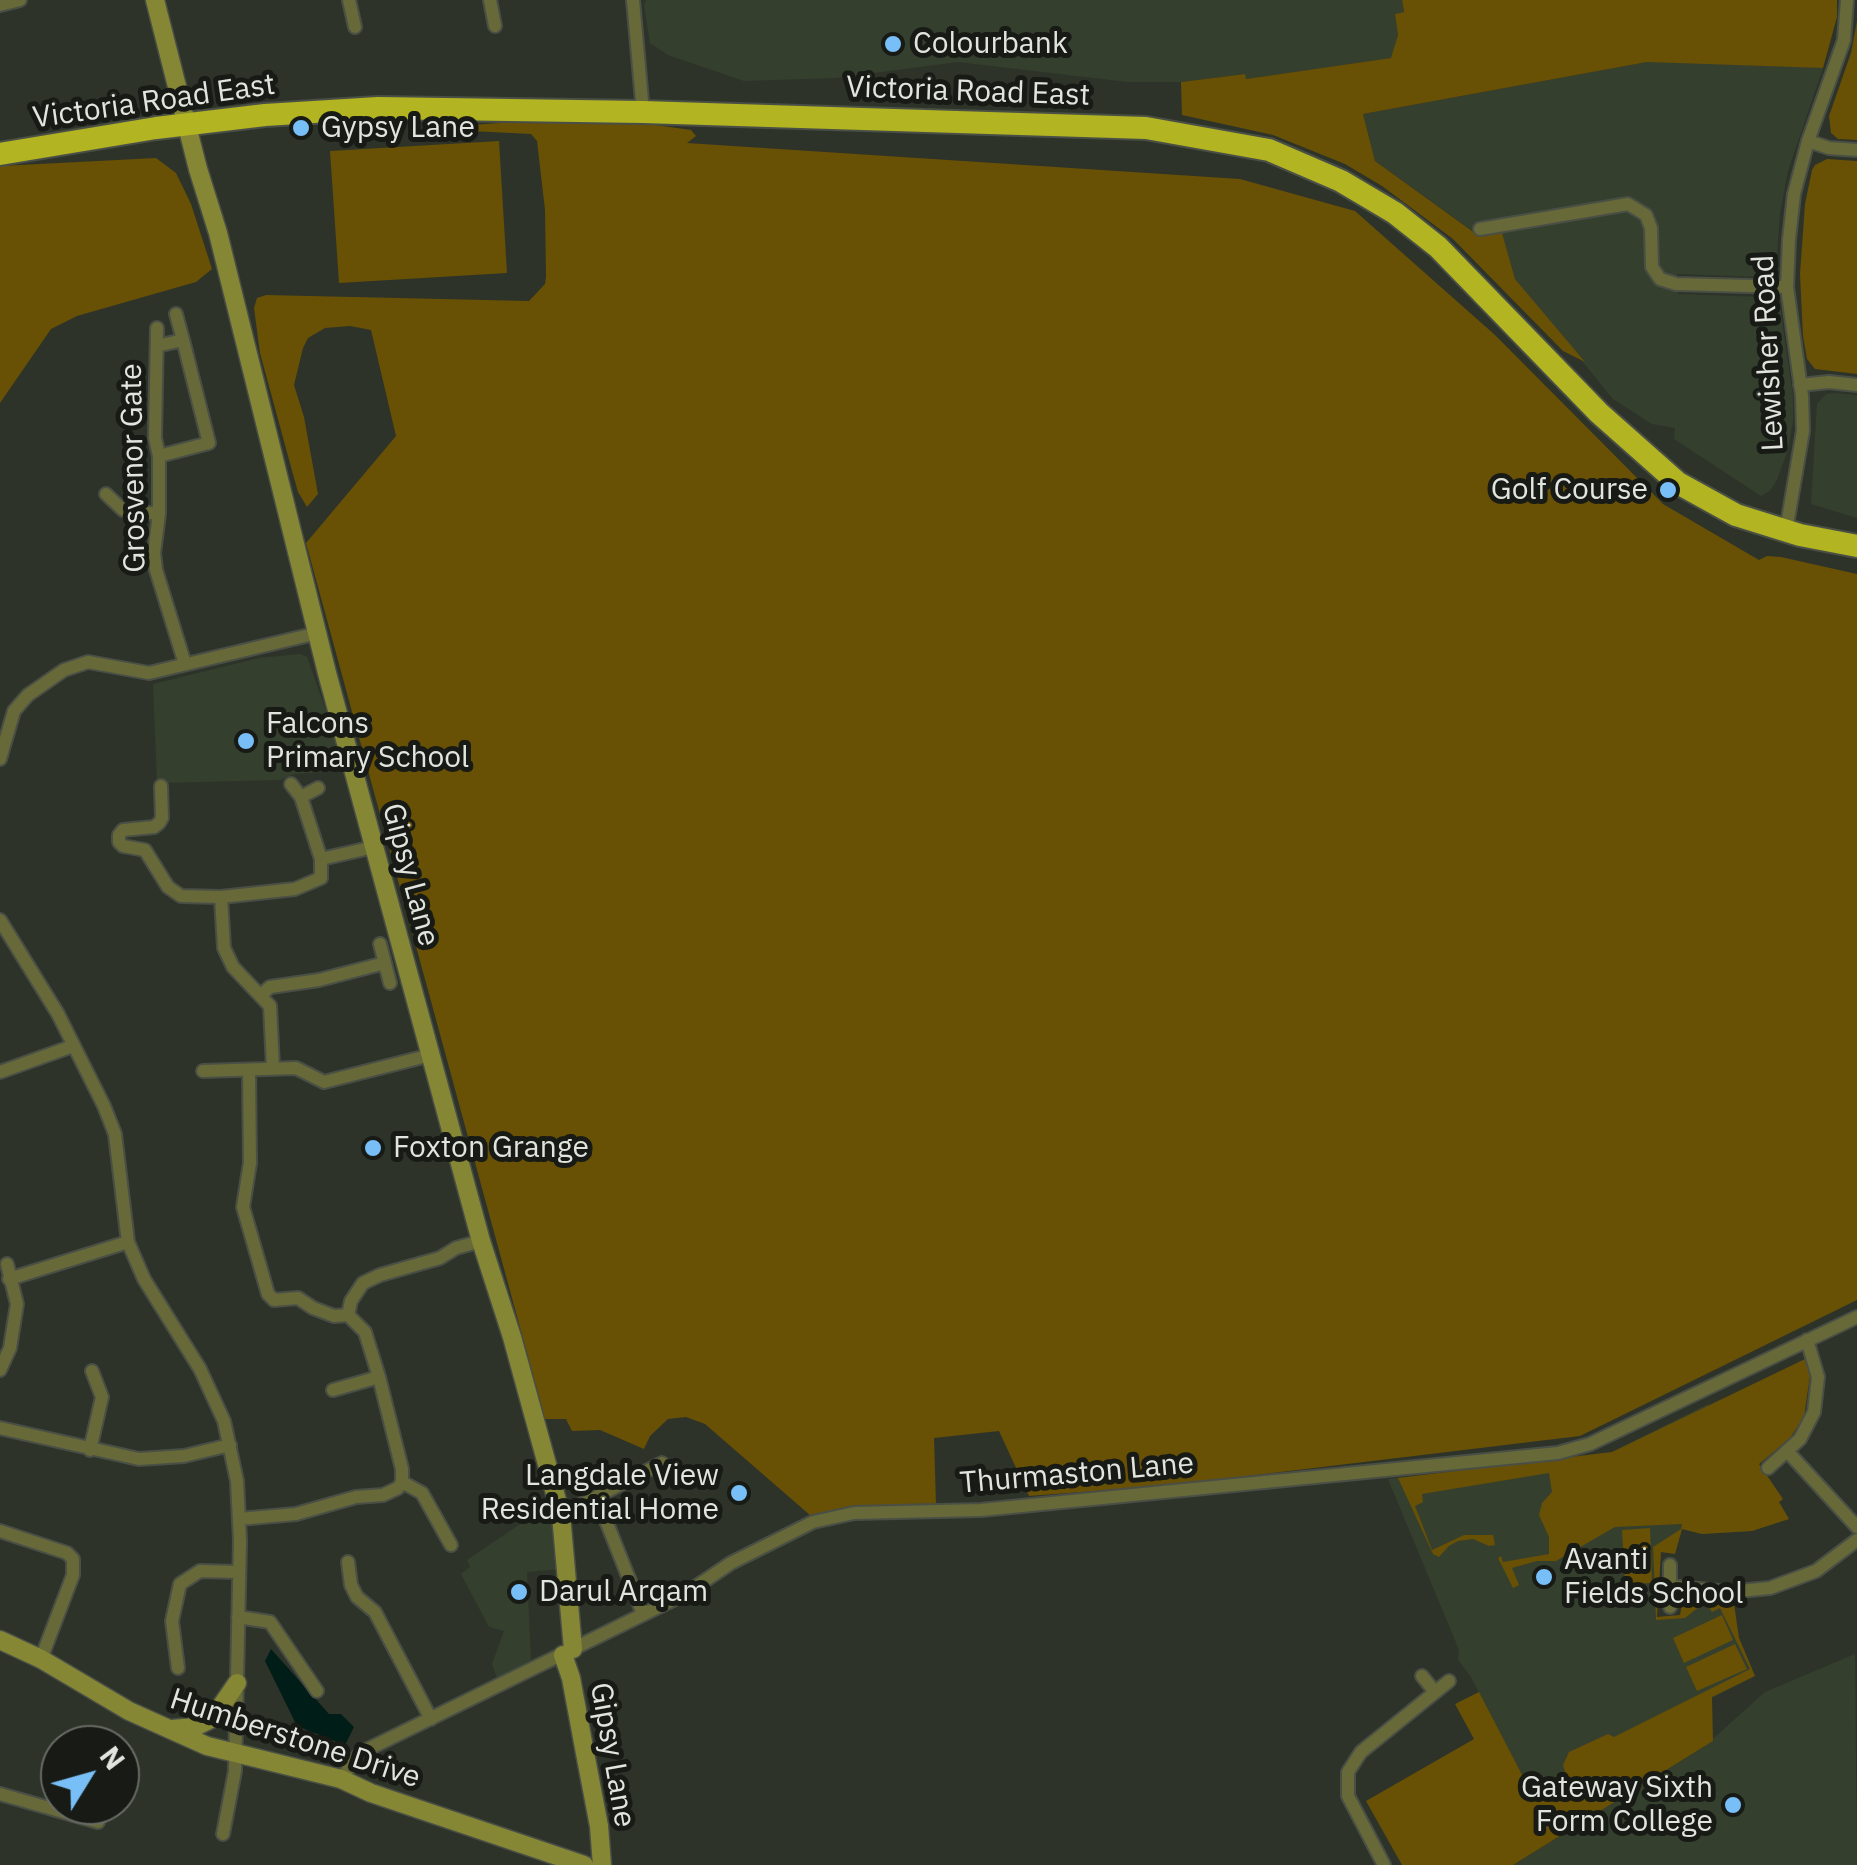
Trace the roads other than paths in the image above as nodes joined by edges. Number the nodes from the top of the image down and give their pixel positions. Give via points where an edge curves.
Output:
1 (20, 0) edge
2 (154, 0) edge
3 (350, 0) edge
4 (490, 0) edge
5 (634, 0) edge
6 (1847, 0) edge
7 (0, 5) edge
8 (495, 26) dead end
9 (355, 27) dead end
10 (642, 112) junction
11 (188, 124) junction
12 (1808, 141) junction
13 (1857, 150) edge
14 (0, 154) edge
15 (1480, 229) dead end
16 (1787, 288) junction
17 (176, 314) dead end
18 (157, 328) dead end
19 (183, 340) junction
20 (157, 346) junction
21 (1800, 385) junction
22 (1857, 385) edge
23 (159, 456) junction
24 (106, 494) dead end
25 (159, 514) junction
26 (1793, 533) junction
27 (1857, 546) edge
28 (1857, 561) edge
29 (318, 633) junction
30 (185, 664) junction
31 (0, 760) edge
32 (292, 784) dead end
33 (161, 786) dead end
34 (318, 788) dead end
35 (302, 796) junction
36 (374, 846) junction
37 (321, 859) junction
38 (221, 897) junction
39 (0, 920) edge
40 (380, 944) dead end
41 (385, 963) junction
42 (390, 983) dead end
43 (261, 995) junction
44 (73, 1046) junction
45 (431, 1055) junction
46 (273, 1067) junction
47 (203, 1070) dead end
48 (249, 1070) junction
49 (0, 1072) edge
50 (481, 1241) junction
51 (128, 1242) junction
52 (7, 1264) dead end
53 (9, 1279) junction
54 (348, 1314) junction
55 (1857, 1316) edge
56 (7, 1323) edge
57 (1806, 1340) junction
58 (0, 1370) edge
59 (92, 1370) dead end
60 (380, 1378) junction
61 (333, 1390) dead end
62 (0, 1428) edge
63 (230, 1445) junction
64 (90, 1450) junction
65 (1788, 1452) junction
66 (662, 1464) dead end
67 (1768, 1468) dead end
68 (402, 1482) junction
69 (597, 1498) junction
70 (561, 1515) junction
71 (239, 1519) junction
72 (1857, 1526) edge
73 (0, 1531) edge
74 (1857, 1540) edge
75 (451, 1545) dead end
76 (348, 1562) dead end
77 (1670, 1564) dead end
78 (239, 1572) junction
79 (1668, 1586) junction
80 (1670, 1607) dead end
81 (644, 1614) junction
82 (238, 1617) junction
83 (0, 1640) edge
84 (568, 1652) junction
85 (41, 1659) junction
86 (178, 1668) dead end
87 (1422, 1676) dead end
88 (237, 1682) junction
89 (1449, 1682) dead end
90 (316, 1691) dead end
91 (1435, 1692) junction
92 (430, 1720) junction
93 (166, 1730) junction
94 (235, 1753) junction
95 (341, 1779) junction
96 (0, 1794) edge
97 (40, 1805) edge
98 (223, 1834) dead end
99 (584, 1865) edge
100 (602, 1865) edge
101 (1384, 1865) edge

1 - 7 street
2 - 11 street, Gipsy Lane
3 - 9 street
4 - 8 street
5 - 10 street
6 - 12 street, Lewisher Road via 1844,40
10 - 11 highway, Victoria Road East via 378,108
10 - 26 highway, Victoria Road East via 1146,128 1269,150 1341,181 1438,247 1600,414 1678,483 1736,515
11 - 14 highway, Victoria Road East
11 - 29 street, Gipsy Lane
12 - 13 street
12 - 16 street, Lewisher Road via 1794,194
15 - 16 street via 1628,204 1646,215 1652,267 1660,280
16 - 21 street, Lewisher Road
17 - 19 street
18 - 20 street, Grosvenor Gate
19 - 20 street
19 - 23 street via 209,443
20 - 23 street, Grosvenor Gate
21 - 22 street
21 - 26 street, Lewisher Road via 1803,431
23 - 25 street, Grosvenor Gate
24 - 25 street via 123,510
25 - 30 street, Grosvenor Gate via 156,570
26 - 27 highway, Victoria Road East
26 - 28 highway, Victoria Road East
29 - 30 street
29 - 36 street, Gipsy Lane
30 - 31 street via 150,673 88,662 64,670 14,712
32 - 35 street
33 - 38 street via 160,823 123,830 119,842 144,850 174,893
34 - 35 street
35 - 37 street
36 - 37 street
36 - 45 street, Gipsy Lane
37 - 38 street via 321,878 295,889
38 - 43 street via 224,948
39 - 44 street
40 - 41 street
41 - 42 street
41 - 43 street via 270,987
43 - 46 street via 272,1017
44 - 49 street
44 - 51 street via 115,1134
45 - 46 street via 324,1082 296,1068
45 - 50 street, Gipsy Lane
46 - 48 street
47 - 48 street
48 - 54 street via 250,1163 243,1207 268,1294 274,1300 298,1298 334,1316
50 - 54 street via 363,1283
50 - 70 street, Gipsy Lane
51 - 53 street
51 - 63 street via 200,1369
52 - 53 street
53 - 56 street via 16,1304
54 - 60 street via 365,1332
55 - 57 street, Thurmaston Lane
56 - 58 street via 10,1348
57 - 65 street via 1816,1367 1817,1401
57 - 81 street, Thurmaston Lane via 1590,1444 1558,1453 981,1510 854,1514 813,1522
59 - 64 street via 102,1397
60 - 61 street
60 - 68 street
62 - 64 street
63 - 64 street via 139,1459
63 - 71 street
65 - 67 street
65 - 72 street
66 - 69 street
68 - 71 street via 383,1495
68 - 75 street via 422,1492
69 - 70 street
69 - 81 street
70 - 84 street, Gipsy Lane
71 - 78 street
73 - 85 street via 73,1559
74 - 79 street via 1816,1571 1762,1590
76 - 92 street via 357,1597 375,1612
77 - 79 street
78 - 82 street
78 - 86 street via 200,1571 180,1584 172,1621
79 - 80 street
81 - 84 street, Thurmaston Lane
82 - 88 street
82 - 90 street via 270,1622
83 - 85 street, Humberstone Drive
84 - 92 street, Thurmaston Lane
84 - 100 street, Gipsy Lane
85 - 93 street, Humberstone Drive
87 - 91 street
88 - 93 street via 213,1718
88 - 94 street
89 - 91 street
91 - 101 street via 1361,1752 1346,1776 1350,1801
92 - 95 street, Thurmaston Lane via 360,1753
93 - 94 street, Humberstone Drive
94 - 95 street, Humberstone Drive
94 - 98 street
95 - 99 street, Humberstone Drive
96 - 97 street

